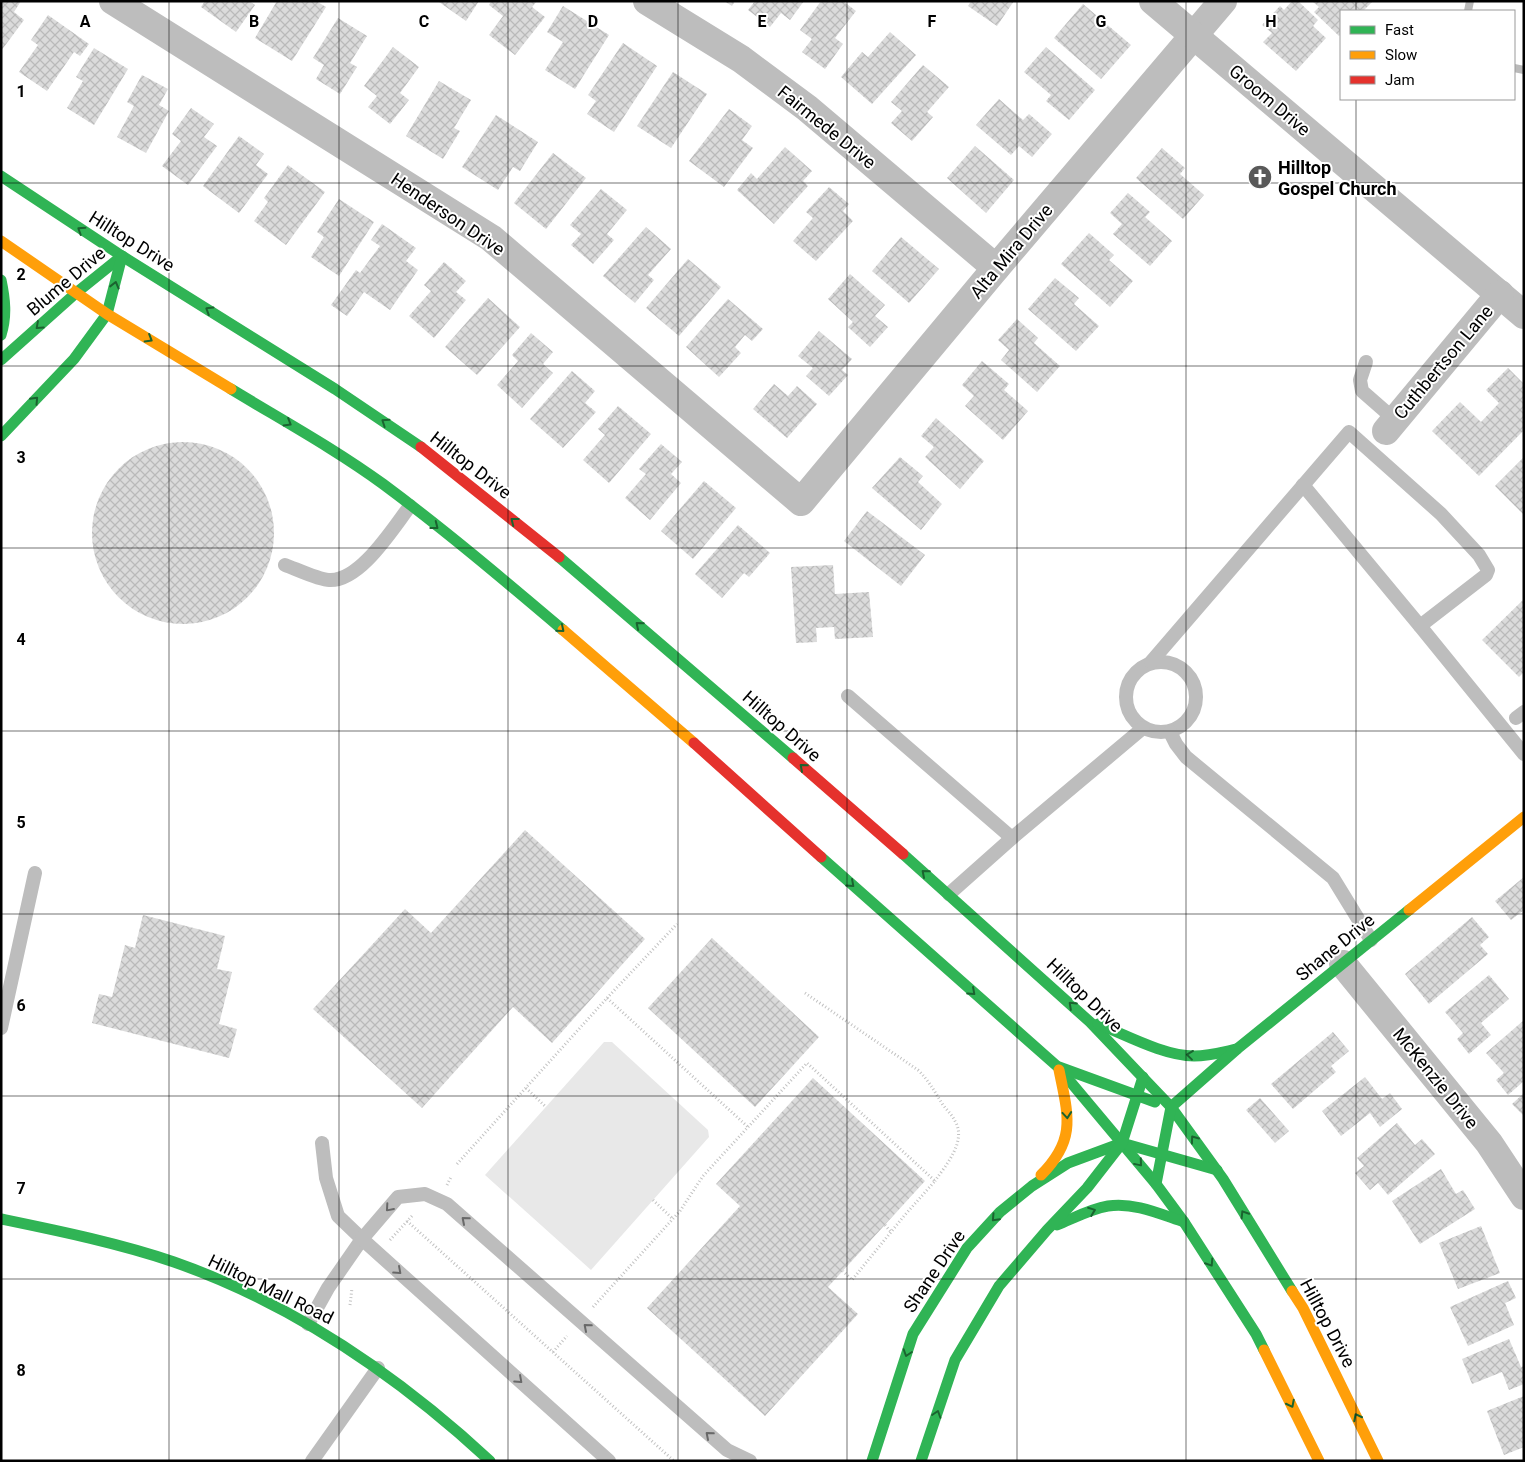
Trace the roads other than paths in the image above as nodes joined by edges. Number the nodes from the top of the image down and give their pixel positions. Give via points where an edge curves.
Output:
1 (113, 1) edge
2 (647, 1) edge
3 (1153, 1) edge
4 (1223, 1) edge
5 (1194, 35) junction
6 (1, 176) edge
7 (1, 241) edge
8 (122, 256) junction
9 (996, 268) junction
10 (1, 280) edge
11 (76, 293) junction
12 (1500, 294) junction
13 (107, 314) junction
14 (1524, 315) edge
15 (1, 335) edge
16 (1, 360) edge
17 (1366, 362) dead end
18 (1383, 433) junction
19 (1, 436) edge
20 (1303, 485) junction
21 (801, 502) joint
22 (410, 506) junction
23 (285, 565) dead end
24 (1420, 626) junction
25 (1151, 662) junction
26 (848, 696) dead end
27 (1143, 728) junction
28 (1170, 732) junction
29 (1524, 754) edge
30 (1524, 817) edge
31 (1012, 838) junction
32 (35, 873) dead end
33 (949, 894) junction
34 (1371, 940) junction
35 (1343, 964) junction
36 (1090, 1022) junction
37 (1, 1028) edge
38 (1237, 1048) junction
39 (1058, 1067) junction
40 (1143, 1078) junction
41 (1138, 1096) junction
42 (1171, 1108) junction
43 (322, 1143) dead end
44 (1122, 1143) junction
45 (1162, 1154) junction
46 (1217, 1170) junction
47 (1156, 1184) junction
48 (1032, 1186) junction
49 (1524, 1196) edge
50 (1, 1219) edge
51 (1184, 1222) junction
52 (1046, 1230) junction
53 (362, 1239) junction
54 (308, 1324) junction
55 (378, 1368) junction
56 (476, 1448) junction
57 (312, 1461) edge
58 (465, 1461) edge
59 (490, 1461) edge
60 (609, 1461) edge
61 (750, 1461) edge
62 (872, 1461) edge
63 (921, 1461) edge
64 (1320, 1461) edge
65 (1378, 1461) edge

1 - 21 street, Henderson Drive via 491,238
2 - 9 street, Fairmede Drive via 741,59 807,108
3 - 5 street, Groom Drive
4 - 5 street, Alta Mira Drive
5 - 9 street, Alta Mira Drive
5 - 12 street, Groom Drive
8 -> 6 main road, Hilltop Drive
7 - 11 main road
8 - 11 main road, Blume Drive
13 -> 8 main road, Blume Drive
33 -> 8 main road, Hilltop Drive via 552,551 414,441
9 - 21 street, Alta Mira Drive
10 - 15 main road via 6,302 6,322
11 - 13 main road
11 -> 16 main road, Blume Drive
12 - 14 street, Groom Drive
12 - 18 street, Cuthbertson Lane
19 -> 13 main road, Blume Drive via 74,359
13 -> 22 main road via 306,434
17 - 18 lane via 1360,380 1362,391
18 - 20 lane via 1349,432
18 - 24 lane via 1441,514 1479,555 1488,570 1486,575
20 - 24 lane
20 - 25 lane
22 - 23 lane via 368,560 345,577 329,580
22 -> 39 main road via 511,586 659,712
24 - 29 lane
25 - 27 lane via 1139,668 1125,692 1126,706
25 - 28 lane via 1165,661 1179,666 1196,687 1192,715
26 - 31 lane
27 - 28 lane
27 - 31 lane
28 - 34 lane via 1186,757 1333,878
30 - 34 main road, Shane Drive
31 - 33 lane
32 - 37 lane
36 -> 33 main road, Hilltop Drive
34 - 35 main road, Shane Drive
35 - 38 main road, Shane Drive
35 - 49 street, McKenzie Drive via 1489,1143
38 -> 36 main road via 1207,1056 1191,1056 1168,1051
36 - 40 main road, Hilltop Drive
38 - 42 main road, Shane Drive
39 - 41 main road
39 - 44 main road
39 -> 48 main road via 1068,1117 1065,1136 1060,1153
40 - 41 main road
40 - 42 main road, Hilltop Drive
41 - 42 main road
41 - 44 main road
42 - 45 main road
46 -> 42 main road, Hilltop Drive
43 - 53 lane via 326,1178 338,1216
44 - 45 main road
44 -> 47 main road
44 - 48 main road, Shane Drive via 1068,1163
44 - 52 main road via 1087,1188
45 - 46 main road
45 - 47 main road
65 -> 46 main road, Hilltop Drive via 1303,1308
47 - 51 main road
48 -> 62 main road, Shane Drive via 1000,1212 967,1248 913,1334
50 - 54 main road, Hilltop Mall Road via 88,1237 175,1263 253,1295
52 -> 51 main road via 1098,1208 1117,1205 1142,1208
51 -> 64 main road via 1256,1334
63 -> 52 main road via 955,1360 999,1286
53 - 54 lane
53 -> 60 lane
61 -> 53 lane via 727,1450 447,1204 425,1194 398,1197
54 - 55 main road, Hilltop Mall Road
55 - 56 main road, Hilltop Mall Road
55 - 57 lane
56 - 58 lane
56 - 59 main road, Hilltop Mall Road

